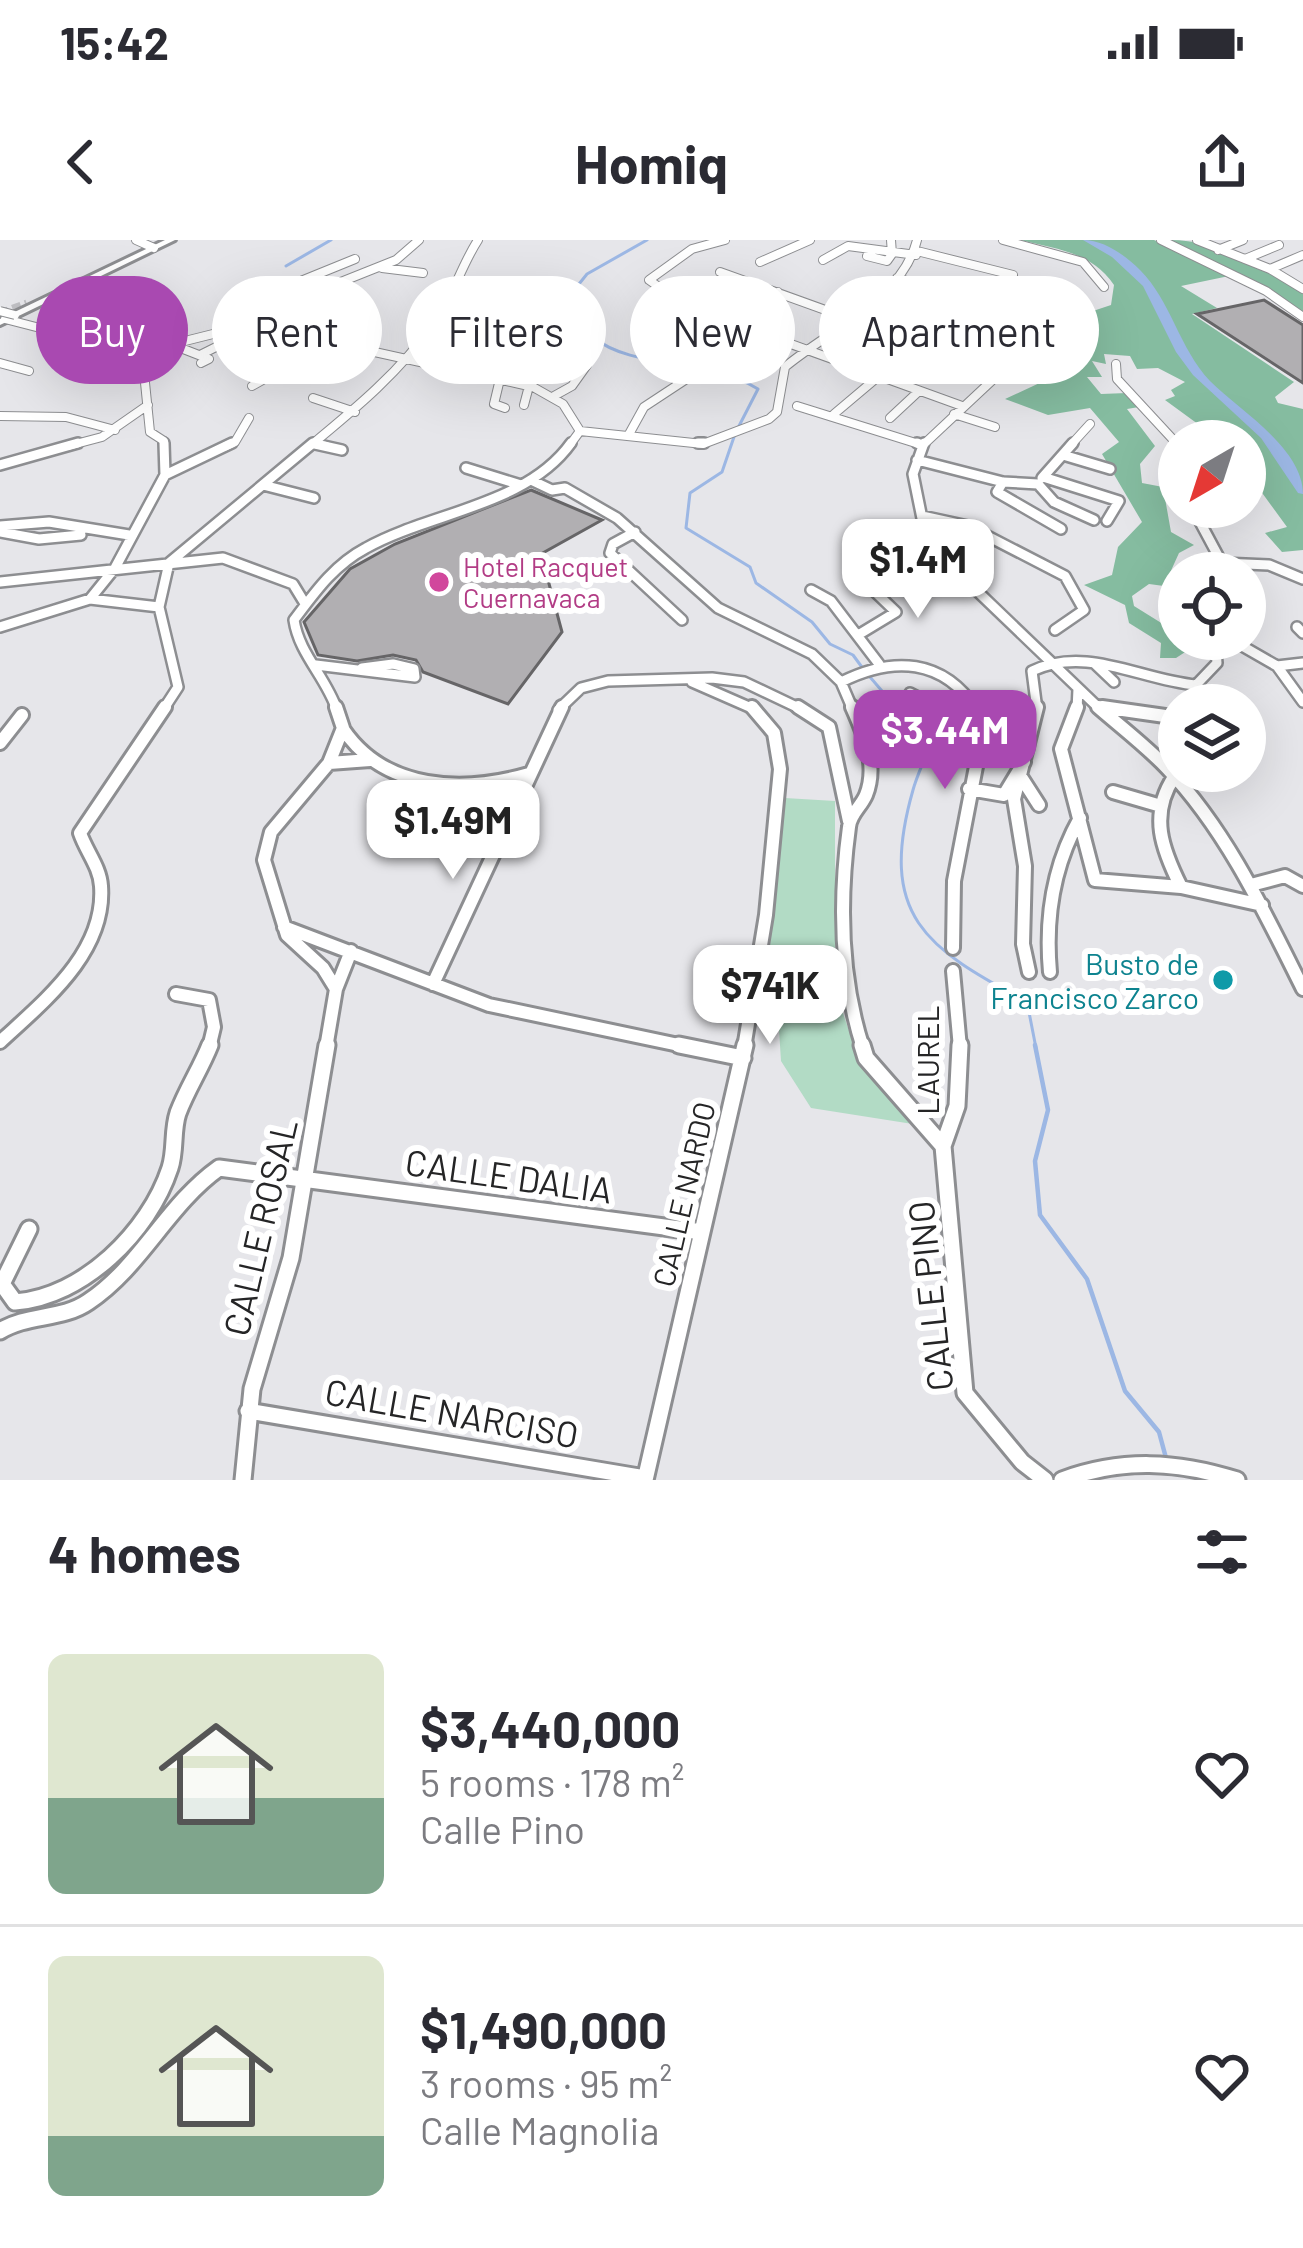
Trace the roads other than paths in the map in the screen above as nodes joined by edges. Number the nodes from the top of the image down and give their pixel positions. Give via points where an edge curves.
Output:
1 (136, 240) edge
2 (418, 240) edge
3 (478, 240) edge
4 (724, 240) edge
5 (811, 240) edge
6 (891, 240) edge
7 (917, 240) edge
8 (1003, 240) edge
9 (1161, 240) edge
10 (1197, 240) edge
11 (1243, 240) edge
12 (847, 243) edge
13 (159, 244) edge
14 (1279, 245) dead end
15 (1218, 250) junction
16 (916, 253) junction
17 (892, 254) junction
18 (1303, 255) edge
19 (355, 259) dead end
20 (1245, 259) junction
21 (823, 260) dead end
22 (760, 262) dead end
23 (338, 266) junction
24 (379, 267) junction
25 (1270, 269) junction
26 (721, 272) dead end
27 (423, 273) dead end
28 (361, 275) joint
29 (1013, 275) dead end
30 (313, 276) edge
31 (652, 276) edge
32 (731, 276) edge
33 (899, 276) edge
34 (1298, 280) edge
35 (1104, 287) dead end
36 (1303, 289) edge
37 (8, 313) tunnel mouth
38 (1303, 317) edge
39 (819, 340) edge
40 (795, 347) edge
41 (804, 351) junction
42 (382, 354) edge
43 (819, 356) edge
44 (405, 358) junction
45 (0, 363) edge
46 (1116, 364) dead end
47 (29, 371) dead end
48 (145, 384) edge
49 (256, 384) edge
50 (499, 384) edge
51 (521, 384) edge
52 (573, 384) edge
53 (679, 384) edge
54 (872, 384) edge
55 (896, 384) edge
56 (988, 384) edge
57 (252, 386) dead end
58 (529, 386) junction
59 (919, 392) junction
60 (554, 396) junction
61 (313, 398) dead end
62 (148, 405) junction
63 (524, 405) dead end
64 (797, 406) dead end
65 (505, 408) dead end
66 (958, 410) junction
67 (355, 412) junction
68 (834, 414) junction
69 (0, 416) edge
70 (249, 418) dead end
71 (890, 418) dead end
72 (1158, 423) edge
73 (1090, 424) dead end
74 (995, 427) dead end
75 (116, 430) junction
76 (580, 431) junction
77 (628, 436) junction
78 (315, 444) junction
79 (922, 445) junction
80 (342, 450) dead end
81 (1063, 454) junction
82 (917, 460) junction
83 (0, 465) edge
84 (466, 468) dead end
85 (1110, 469) dead end
86 (560, 472) junction
87 (165, 475) junction
88 (1041, 481) junction
89 (1004, 482) junction
90 (527, 483) junction
91 (263, 485) junction
92 (565, 488) junction
93 (314, 498) dead end
94 (922, 517) junction
95 (1094, 520) dead end
96 (1107, 521) dead end
97 (2, 529) edge
98 (1061, 529) dead end
99 (72, 532) junction
100 (635, 532) junction
101 (128, 537) junction
102 (169, 563) junction
103 (1266, 566) edge
104 (115, 568) junction
105 (325, 578) junction
106 (1303, 579) edge
107 (0, 583) edge
108 (293, 584) junction
109 (872, 589) dead end
110 (811, 590) dead end
111 (90, 599) junction
112 (304, 602) junction
113 (159, 608) junction
114 (682, 620) dead end
115 (0, 628) edge
116 (1055, 630) dead end
117 (857, 635) junction
118 (1217, 660) edge
119 (1266, 660) edge
120 (1048, 662) junction
121 (1094, 663) junction
122 (1303, 663) edge
123 (316, 665) junction
124 (878, 665) junction
125 (1277, 666) junction
126 (362, 668) dead end
127 (841, 682) junction
128 (1114, 682) dead end
129 (724, 685) junction
130 (1078, 689) junction
131 (910, 693) dead end
132 (1303, 702) edge
133 (1098, 706) junction
134 (22, 715) dead end
135 (1158, 715) edge
136 (343, 728) junction
137 (983, 730) junction
138 (0, 742) edge
139 (1029, 757) junction
140 (372, 760) junction
141 (1158, 762) edge
142 (329, 763) junction
143 (530, 773) junction
144 (1021, 777) junction
145 (495, 786) junction
146 (969, 789) junction
147 (1113, 792) dead end
148 (1167, 792) edge
149 (1185, 792) edge
150 (517, 802) junction
151 (1039, 805) dead end
152 (1161, 806) junction
153 (1080, 818) junction
154 (849, 821) junction
155 (1251, 885) junction
156 (1303, 886) edge
157 (1181, 887) junction
158 (1262, 905) junction
159 (284, 927) junction
160 (953, 948) dead end
161 (351, 951) junction
162 (953, 971) dead end
163 (1029, 972) dead end
164 (1050, 972) dead end
165 (433, 984) junction
166 (336, 988) junction
167 (1303, 989) edge
168 (176, 994) dead end
169 (0, 1042) edge
170 (742, 1058) junction
171 (943, 1147) junction
172 (307, 1177) junction
173 (29, 1228) dead end
174 (702, 1232) junction
175 (74, 1287) junction
176 (76, 1309) junction
177 (0, 1331) edge
178 (248, 1411) junction
179 (645, 1479) edge
180 (243, 1480) edge
181 (1045, 1480) edge
182 (1062, 1480) edge
183 (1237, 1480) edge

1 - 13 street
2 - 24 street
3 - 44 street via 438,319
4 - 31 street via 671,258
5 - 22 street
6 - 17 street
7 - 16 street
8 - 35 street via 1083,262
9 - 38 street
10 - 15 street
11 - 15 street
12 - 17 street via 884,262
12 - 21 street
13 - 37 main road
14 - 20 street
15 - 20 street
16 - 17 street
16 - 29 street
16 - 33 street
18 - 25 street
19 - 23 street
20 - 25 street
23 - 28 street
23 - 30 street
24 - 27 street
24 - 28 street
25 - 34 street
26 - 32 street
34 - 36 street
39 - 41 street
40 - 41 street
41 - 43 street
41 - 77 street via 781,375 777,412 763,422 703,444
42 - 44 street
44 - 67 street
45 - 47 street
46 - 72 street via 1117,379
48 - 62 street
49 - 57 street
50 - 65 street via 494,403
51 - 58 street
52 - 60 street
53 - 77 street via 644,407
54 - 68 street
55 - 59 street
56 - 66 street
58 - 60 street
58 - 63 street
59 - 66 street
59 - 71 street
60 - 76 street
61 - 67 street
62 - 75 street
62 - 87 street via 150,433 164,441
64 - 68 street
66 - 74 street
66 - 79 street
67 - 78 street
68 - 79 street
69 - 75 street via 66,417
70 - 87 street via 235,442
73 - 81 street
75 - 83 street
76 - 77 street
76 - 86 street
78 - 80 street
78 - 91 street
79 - 82 street
81 - 85 street
81 - 88 street
82 - 89 street
82 - 94 street
84 - 90 street
86 - 90 street
86 - 92 street
87 - 101 street
88 - 89 street
88 - 95 street via 1054,502
88 - 96 street via 1119,501
89 - 98 street via 997,492
90 - 92 street
90 - 105 street via 398,528
91 - 93 street
91 - 102 street
92 - 100 street
94 - 116 street via 968,526 1065,576 1084,610
94 - 120 street via 929,546
97 - 99 street via 39,539
97 - 99 street via 50,523
99 - 101 street
100 - 114 street via 610,553
100 - 127 street via 718,608 812,654
101 - 104 street
102 - 104 street
102 - 108 street via 223,558
102 - 113 street
103 - 106 street
104 - 107 street
104 - 111 street
105 - 108 street
105 - 112 street
108 - 112 street
109 - 117 street via 896,612
110 - 117 street via 831,601
111 - 113 street
111 - 115 street
112 - 123 street via 294,631
113 - 169 street via 178,686 80,833 100,883 97,927 62,980
117 - 124 street
118 - 121 street via 1196,685
119 - 125 street
120 - 121 street
120 - 130 street
120 - 139 street via 1031,673 1038,715
121 - 128 street
122 - 125 street
123 - 126 street
123 - 136 street
124 - 127 street
124 - 137 street via 911,661 945,674 976,706
125 - 132 street
127 - 154 street via 870,747 867,793
129 - 143 street, CALLE NARDO via 608,681 581,688 557,711
129 - 154 street via 782,696 829,727
129 - 170 street, CALLE NARDO via 764,716 778,747 771,882
130 - 133 street
130 - 153 street via 1077,717 1061,749
131 - 137 street
133 - 135 street
133 - 141 street
134 - 138 street
136 - 140 street
136 - 142 street
137 - 146 street
139 - 144 street
139 - 146 street via 1004,796
140 - 142 street
140 - 145 street via 428,783
142 - 159 street via 265,844
143 - 145 street
143 - 150 street
144 - 151 street
144 - 163 street via 1014,799
145 - 150 street
146 - 160 street
147 - 152 street
148 - 152 street
149 - 155 street
150 - 165 street
152 - 157 street via 1160,844
153 - 157 street via 1094,880
153 - 164 street via 1056,874
154 - 171 street via 843,928 856,1038
155 - 156 street via 1285,876
155 - 158 street
157 - 158 street
158 - 167 street
159 - 161 street
159 - 166 street
161 - 165 street
161 - 166 street, CALLE ROSAL
162 - 171 street, LAUREL via 959,1100
165 - 170 street via 543,1020
166 - 172 street, CALLE ROSAL
168 - 175 street via 209,1000 215,1010 173,1128 170,1168 105,1264
170 - 174 street, CALLE NARDO
171 - 181 street, CALLE PINO via 965,1393
172 - 174 street, CALLE DALIA
172 - 176 street, CALLE DALIA via 215,1170
172 - 178 street, CALLE ROSAL
173 - 175 street via 2,1284 6,1295 27,1304
174 - 179 street, CALLE NARDO
175 - 176 street
176 - 177 street
178 - 179 street, CALLE NARCISO
178 - 180 street, CALLE ROSAL
182 - 183 street via 1133,1461

